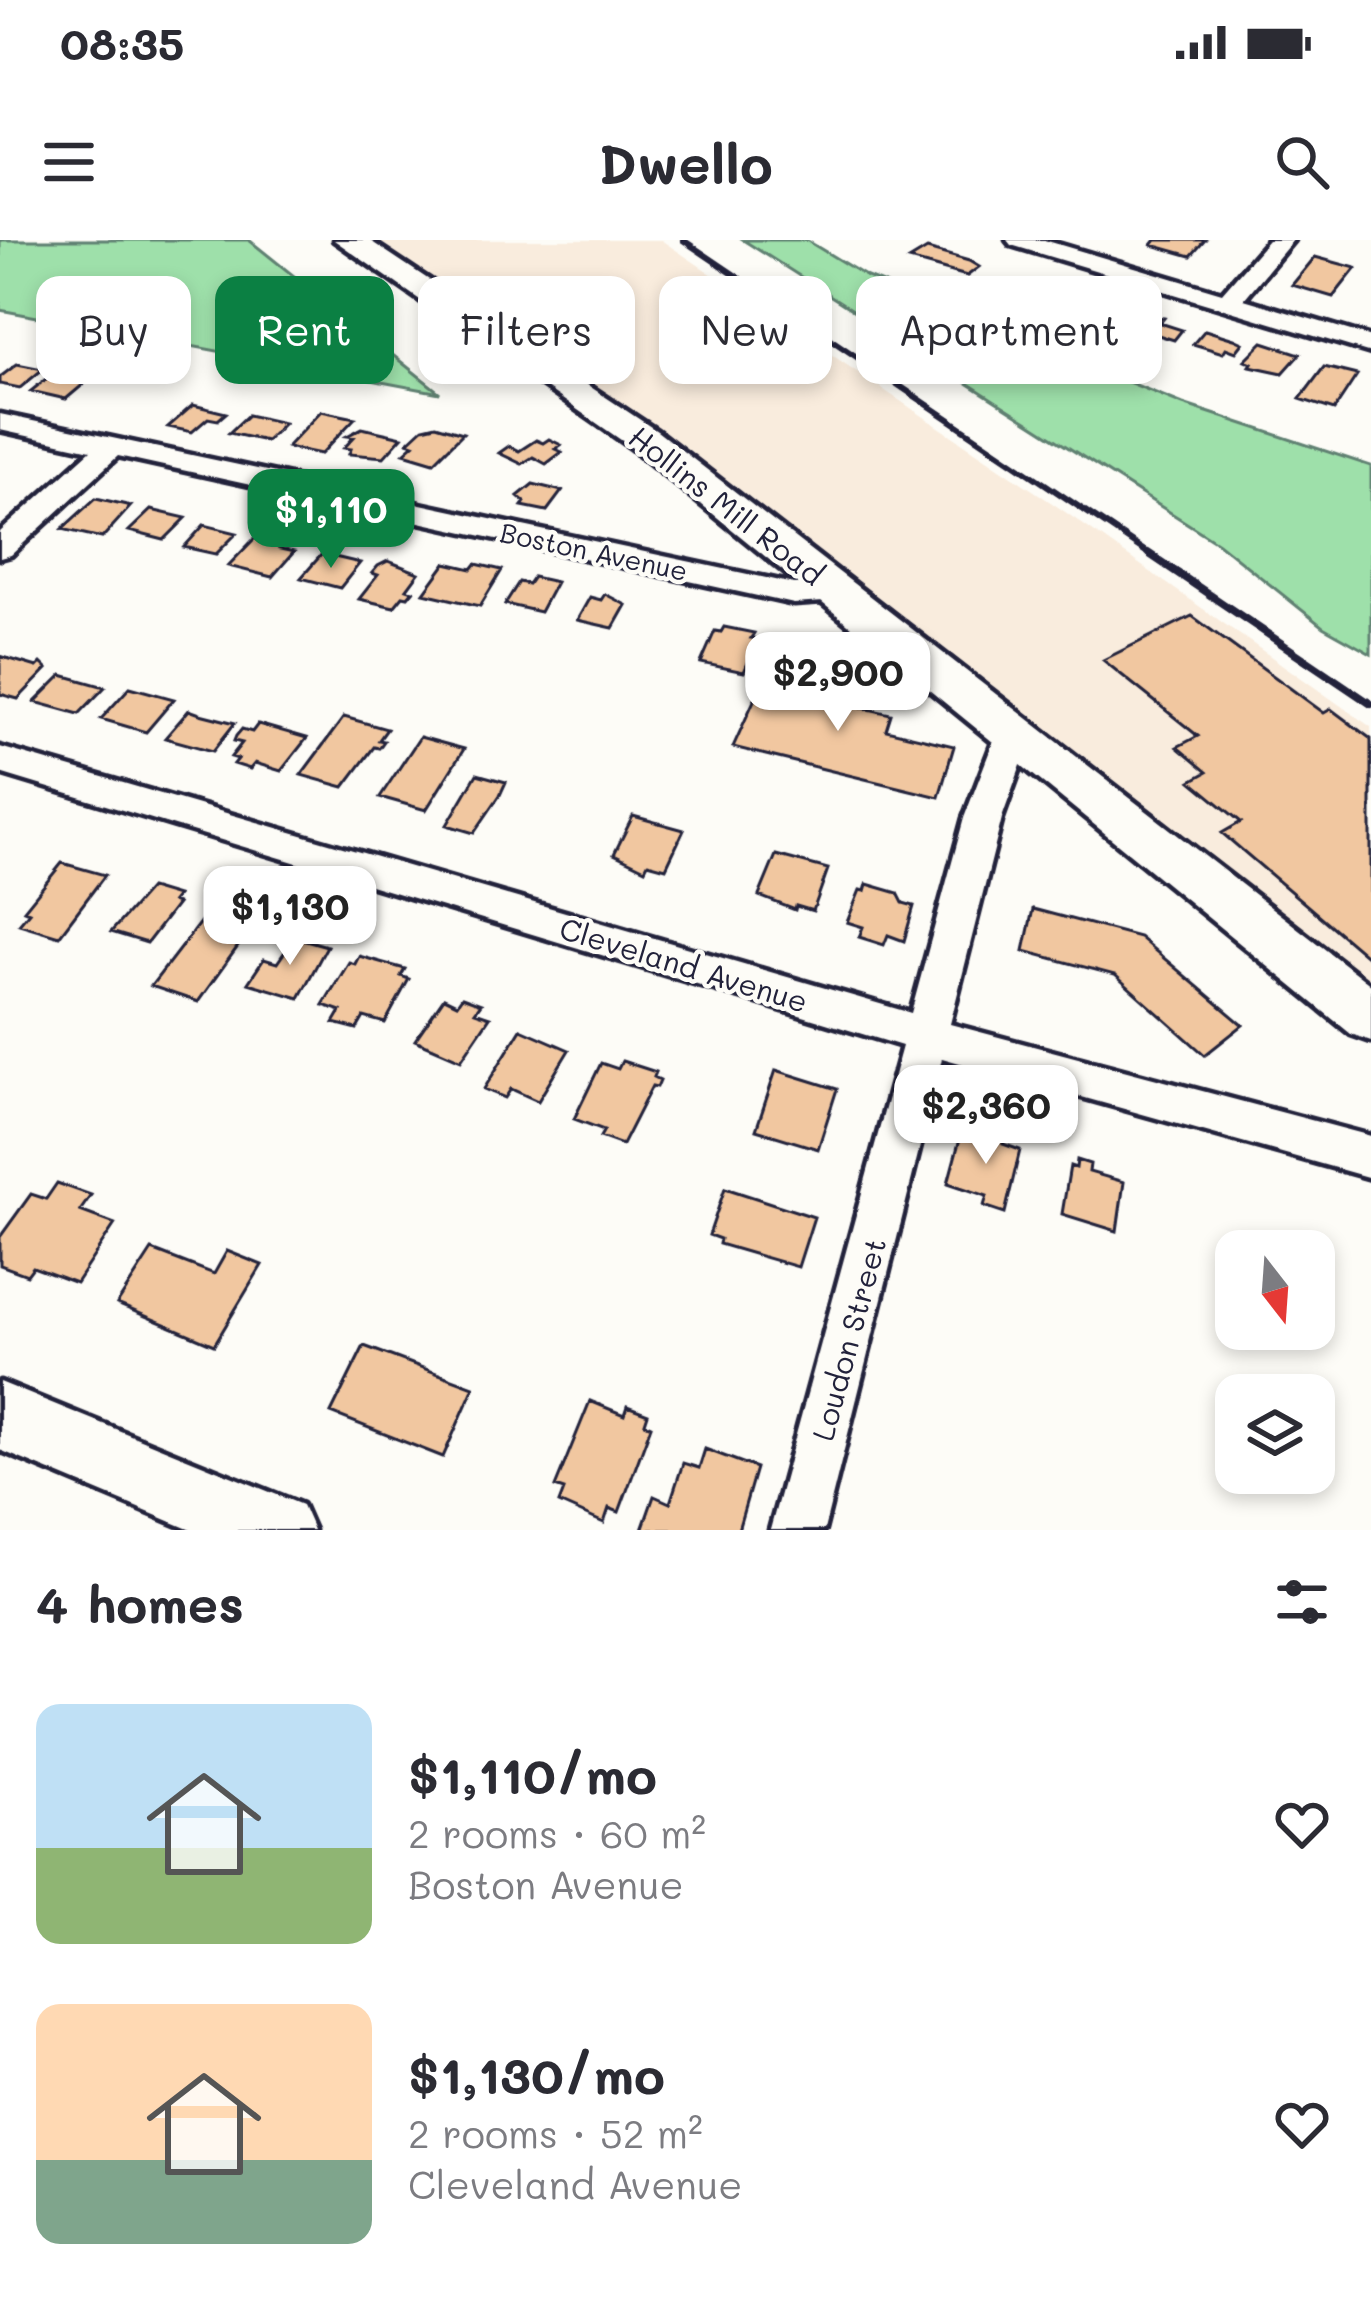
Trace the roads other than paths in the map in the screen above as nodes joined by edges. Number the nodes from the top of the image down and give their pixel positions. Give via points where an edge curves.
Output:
1 (349, 240) edge
2 (1018, 240) edge
3 (1281, 240) edge
4 (1227, 303) junction
5 (1371, 345) edge
6 (0, 422) edge
7 (113, 446) junction
8 (0, 548) edge
9 (838, 591) junction
10 (1015, 732) junction
11 (0, 760) edge
12 (1371, 1017) edge
13 (928, 1036) junction
14 (1371, 1157) edge
15 (0, 1416) edge
16 (277, 1530) edge
17 (797, 1530) edge

1 - 9 street, Hollins Mill Road via 644,439
2 - 4 street
3 - 4 street
4 - 5 street
6 - 7 street, Boston Avenue
7 - 8 street
7 - 9 street, Boston Avenue via 794,595
9 - 10 street, Hollins Mill Road
10 - 12 street, Hollins Mill Road
10 - 13 street, Loudon Street via 983,818
11 - 13 street, Cleveland Avenue
13 - 14 street, Cleveland Avenue
13 - 17 street, Loudon Street
15 - 16 street

